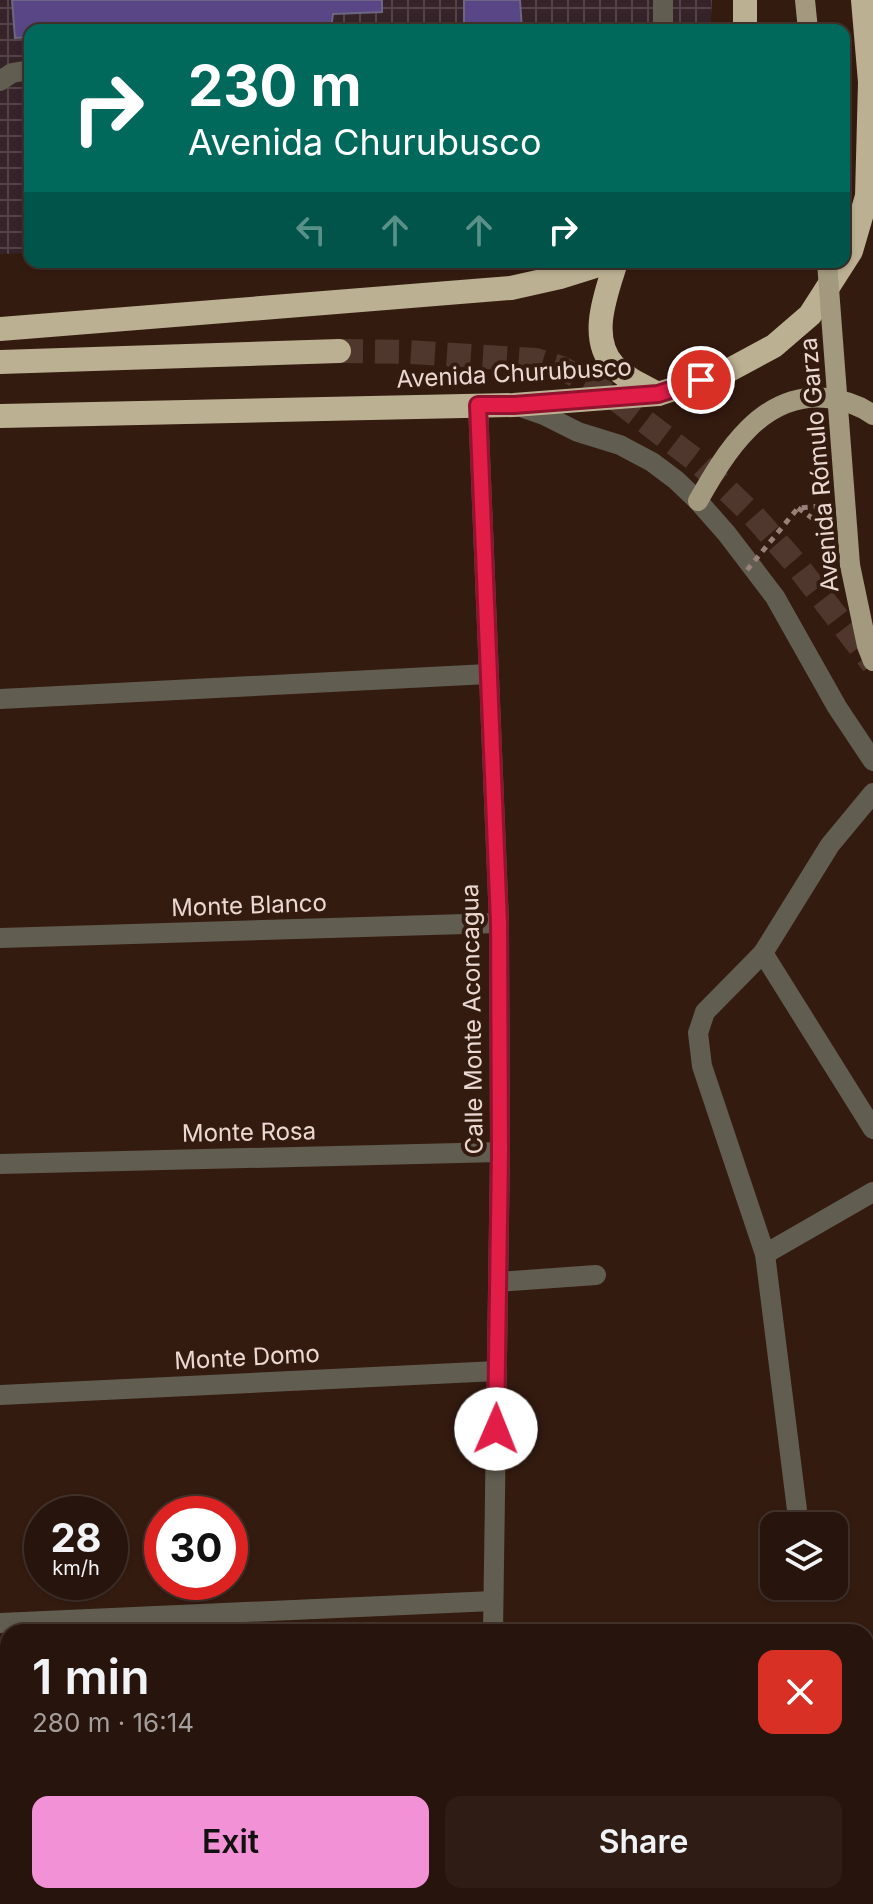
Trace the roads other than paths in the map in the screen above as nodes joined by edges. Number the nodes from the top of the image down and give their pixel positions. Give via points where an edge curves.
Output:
1 (663, 0) edge
2 (745, 0) edge
3 (805, 0) edge
4 (867, 16) edge
5 (663, 24) edge
6 (745, 24) edge
7 (807, 24) edge
8 (24, 71) edge
9 (0, 81) edge
10 (871, 85) edge
11 (850, 253) edge
12 (589, 268) edge
13 (614, 268) edge
14 (827, 268) edge
15 (840, 268) edge
16 (0, 329) edge
17 (339, 351) tunnel mouth
18 (0, 362) edge
19 (658, 394) junction
20 (478, 405) junction
21 (514, 405) junction
22 (873, 415) edge
23 (0, 416) edge
24 (698, 501) junction
25 (873, 661) edge
26 (488, 674) junction
27 (0, 699) edge
28 (873, 761) edge
29 (873, 793) edge
30 (499, 923) junction
31 (0, 938) edge
32 (763, 953) junction
33 (873, 1129) edge
34 (500, 1152) junction
35 (0, 1164) edge
36 (873, 1192) edge
37 (765, 1254) junction
38 (596, 1275) dead end
39 (498, 1282) junction
40 (497, 1371) junction
41 (0, 1395) edge
42 (797, 1512) edge
43 (493, 1601) junction
44 (0, 1623) edge
45 (493, 1624) edge

1 - 5 street
2 - 6 highway
3 - 7 main road
4 - 10 highway, Avenida Churubusco
8 - 9 street
10 - 11 highway, Avenida Churubusco via 867,196
12 - 16 highway via 511,288
13 - 19 highway via 602,307 603,348 623,374
14 - 25 main road, Avenida Rómulo Garza, bridge via 850,565
15 - 19 highway, Avenida Churubusco via 810,315 774,346 722,374
17 - 18 highway
19 - 21 highway, Avenida Churubusco
20 - 21 highway, Avenida Churubusco
20 - 23 highway, Avenida Churubusco
20 - 26 street, Calle Monte Aconcagua
21 - 24 street via 620,445 652,462
22 - 24 main road via 848,401 814,397 788,403 743,433
24 - 28 street via 775,597
26 - 27 street
26 - 30 street, Calle Monte Aconcagua
29 - 32 street via 830,845
30 - 31 street, Monte Blanco
30 - 34 street, Calle Monte Aconcagua
32 - 33 street
32 - 37 street via 705,1012 698,1033 702,1066
34 - 35 street, Monte Rosa
34 - 39 street, Calle Monte Aconcagua
36 - 37 street
37 - 42 street
38 - 39 street
39 - 40 street, Calle Monte Aconcagua
40 - 41 street, Monte Domo
40 - 43 street, Calle Monte Aconcagua
43 - 44 street
43 - 45 street, Calle Monte Aconcagua

